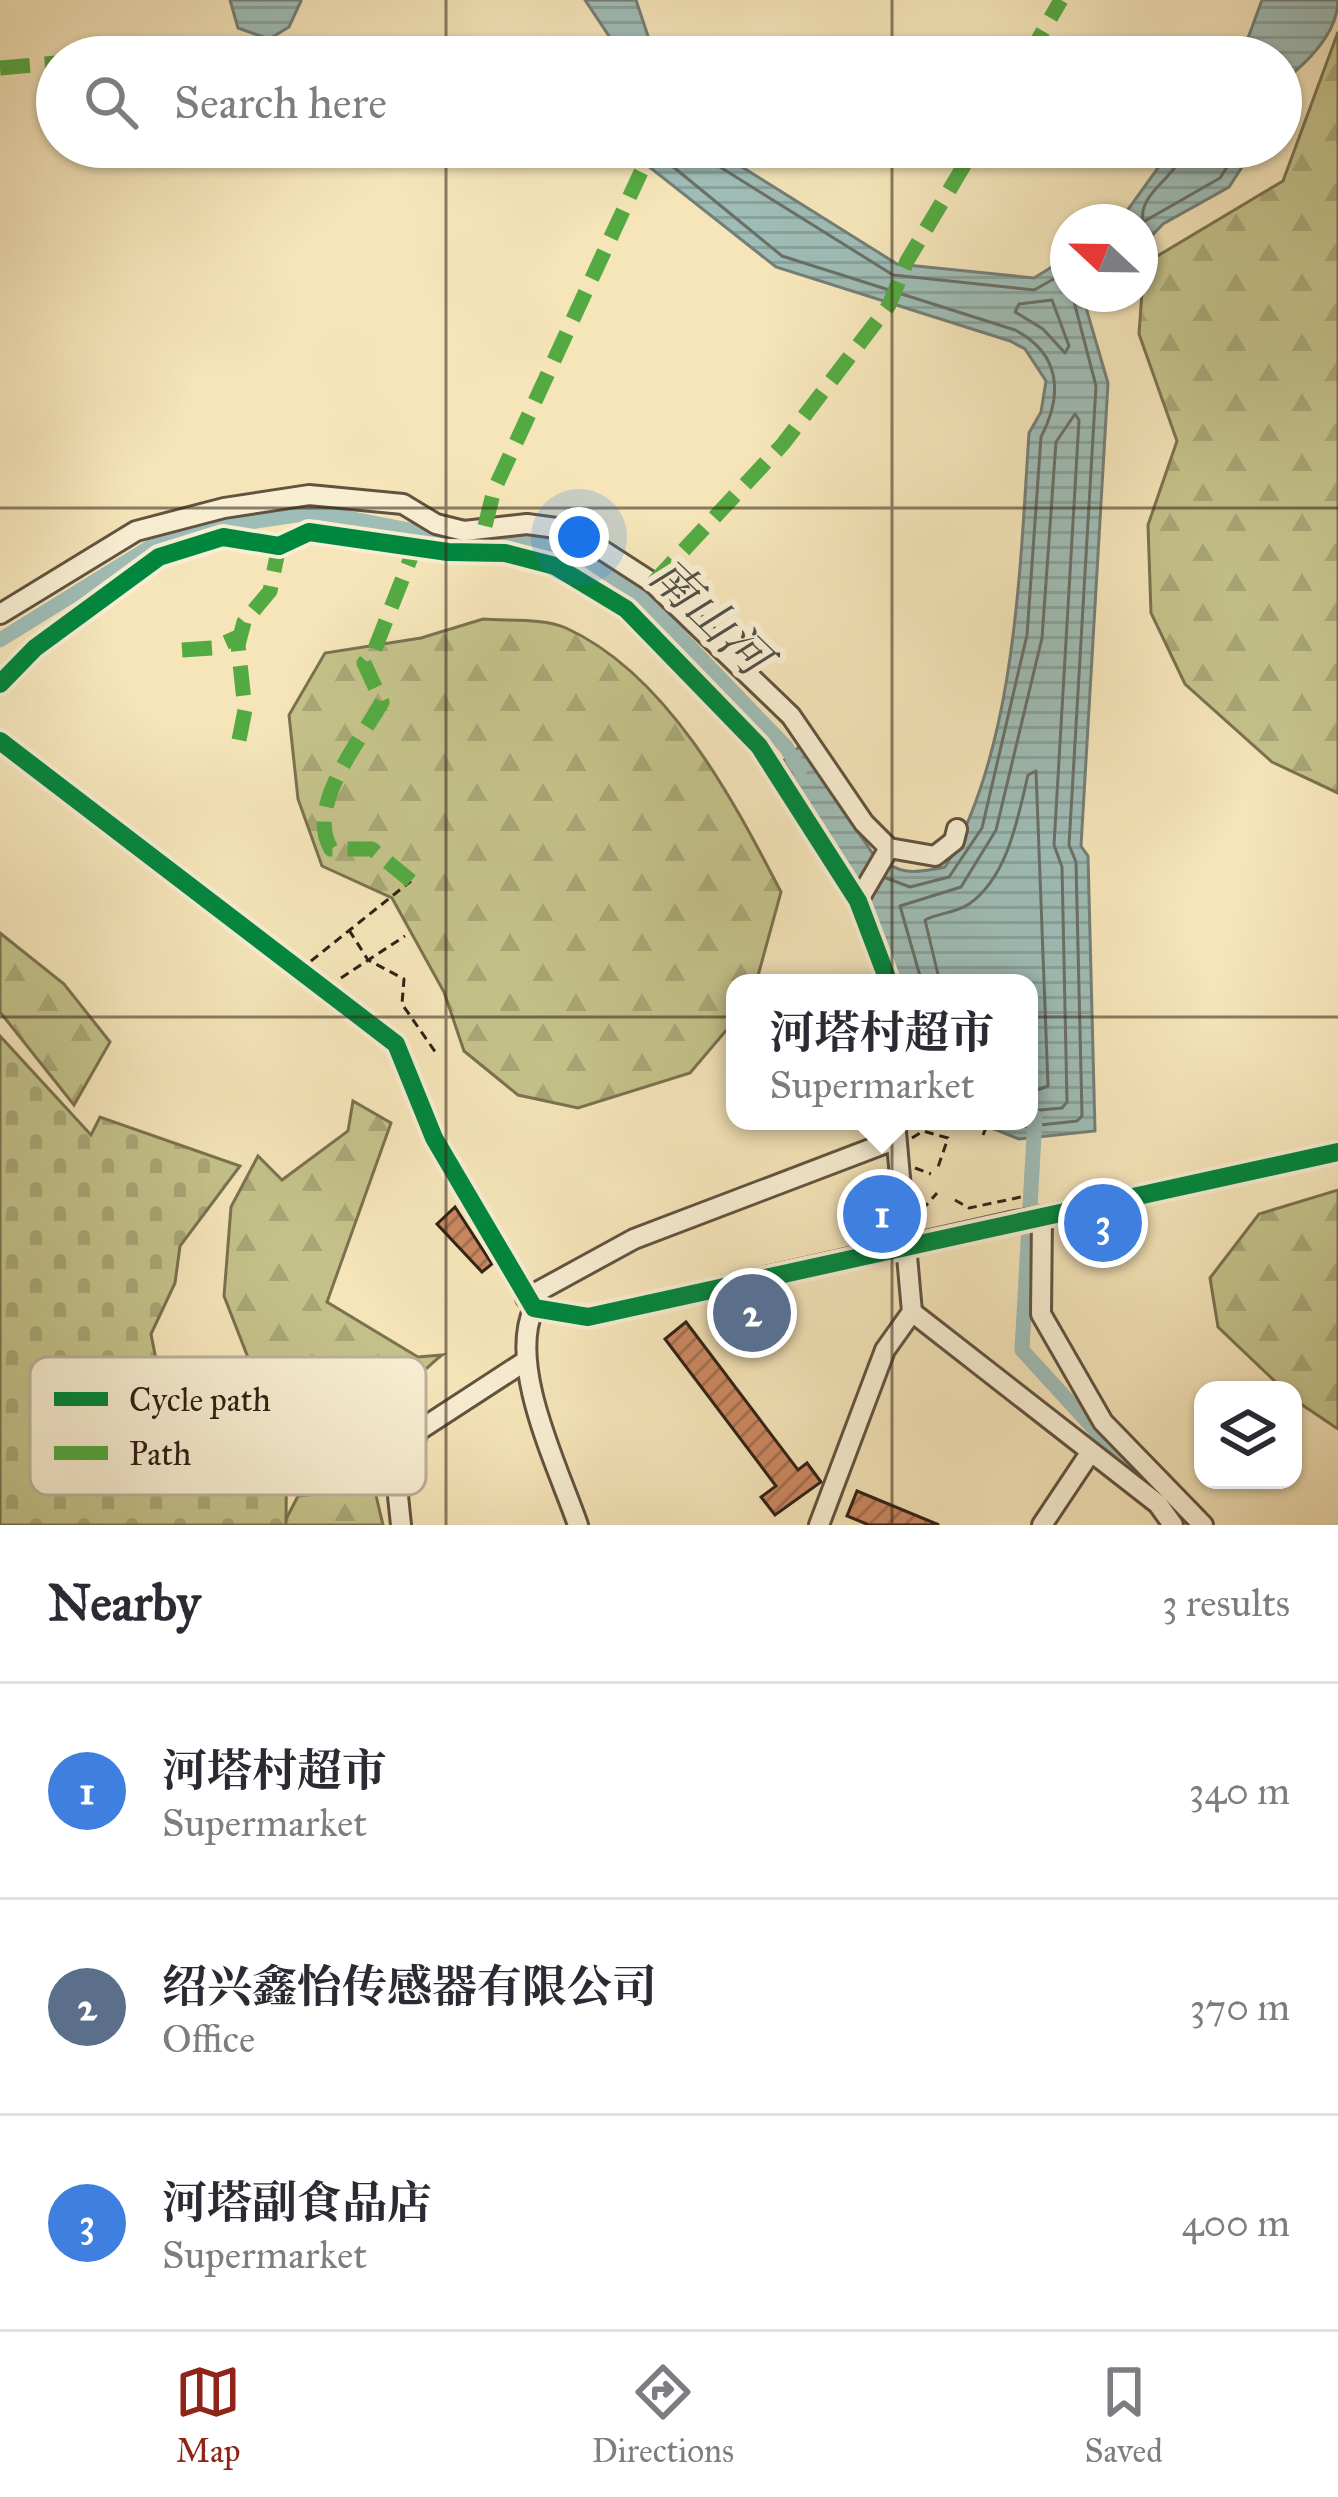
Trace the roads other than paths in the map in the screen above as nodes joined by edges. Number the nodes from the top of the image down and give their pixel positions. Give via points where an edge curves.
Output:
1 (224, 508) junction
2 (571, 530) junction
3 (224, 537) junction
4 (555, 566) junction
5 (0, 614) edge
6 (0, 684) edge
7 (0, 741) edge
8 (957, 829) dead end
9 (889, 848) junction
10 (858, 901) junction
11 (886, 974) edge
12 (894, 1136) edge
13 (1338, 1152) edge
14 (1041, 1216) junction
15 (903, 1245) junction
16 (530, 1303) junction
17 (912, 1312) junction
18 (524, 1362) junction
19 (1103, 1422) junction
20 (426, 1426) edge
21 (1083, 1447) junction
22 (398, 1495) edge
23 (400, 1525) edge
24 (578, 1525) edge
25 (819, 1525) edge
26 (1042, 1525) edge
27 (1173, 1525) edge
28 (1203, 1525) edge

1 - 2 street via 309,495 403,504 464,531 527,524
1 - 3 street
1 - 5 street via 136,531
2 - 4 street
2 - 9 street via 653,583 791,716
3 - 4 street via 279,546 309,532
3 - 6 street via 159,557 35,648
4 - 10 street via 626,609 759,746
7 - 16 street via 396,1043 434,1138
8 - 9 street via 935,856
9 - 10 street
10 - 11 street
12 - 15 street
12 - 16 street via 634,1239
13 - 14 street
14 - 15 street, bridge
14 - 19 street via 1041,1314
15 - 16 street via 588,1316
15 - 17 street
16 - 18 street
17 - 21 street
17 - 25 street via 884,1351
18 - 20 street
18 - 24 street
19 - 21 street
19 - 28 street
21 - 26 street
21 - 27 street via 1158,1504
22 - 23 street

